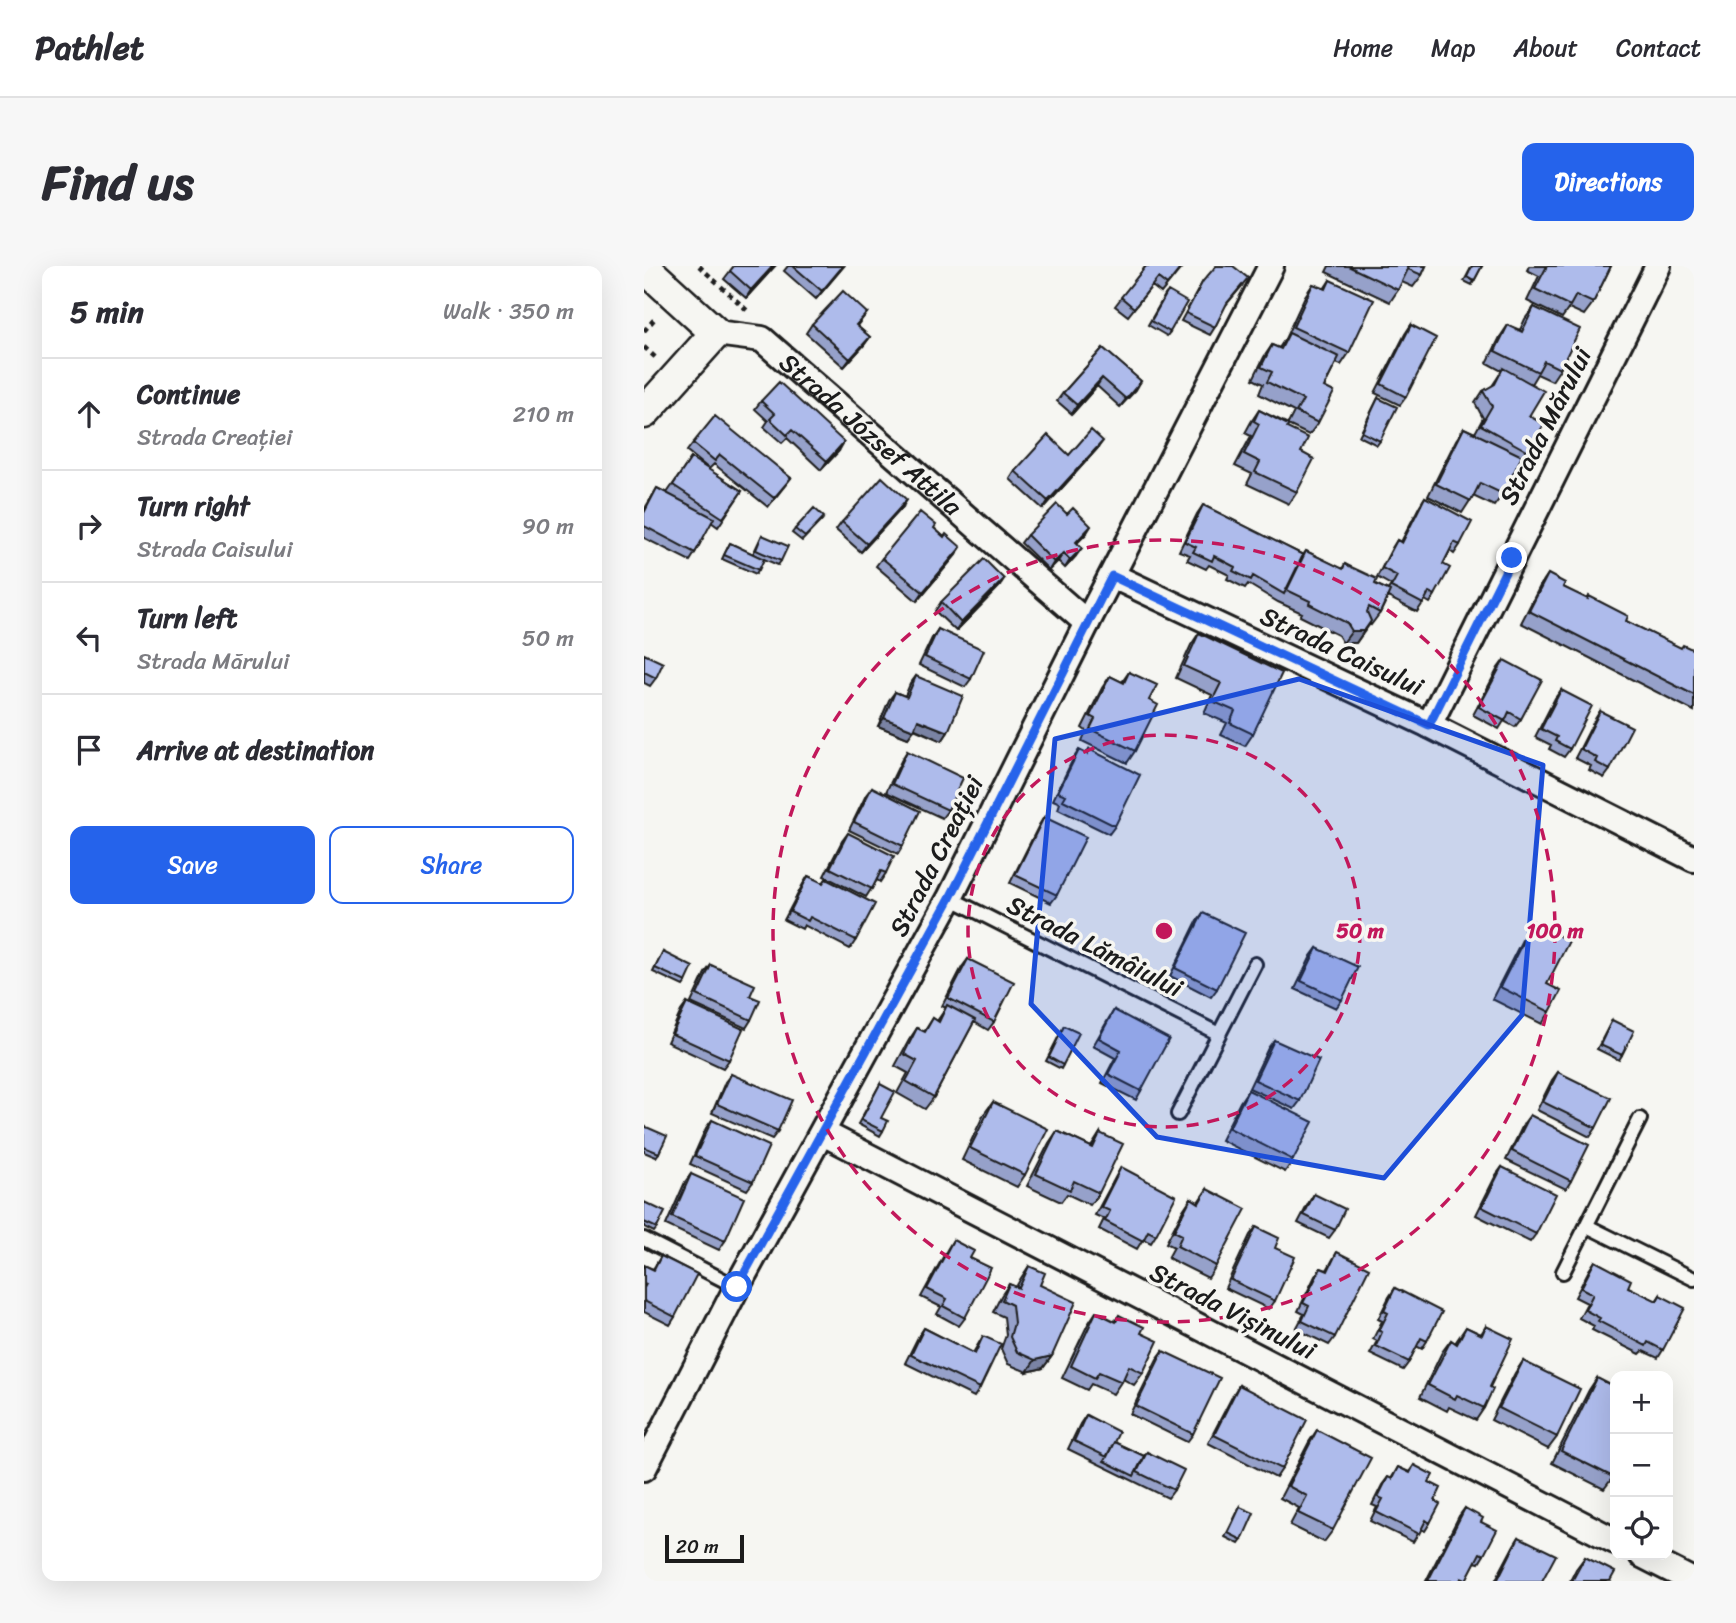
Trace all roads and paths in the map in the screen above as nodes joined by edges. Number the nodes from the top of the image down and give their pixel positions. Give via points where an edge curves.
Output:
1 (699, 266) edge
2 (1271, 266) edge
3 (1658, 266) edge
4 (644, 267) edge
5 (716, 333) junction
6 (762, 339) junction
7 (644, 413) edge
8 (1112, 576) junction
9 (1087, 623) junction
10 (1429, 725) junction
11 (1694, 859) edge
12 (950, 898) junction
13 (1255, 964) dead end
14 (1219, 1034) junction
15 (1178, 1114) dead end
16 (1640, 1119) dead end
17 (823, 1133) junction
18 (1587, 1226) junction
19 (644, 1239) edge
20 (1563, 1272) dead end
21 (1694, 1279) edge
22 (737, 1287) junction
23 (644, 1468) edge
24 (1610, 1538) edge
25 (1652, 1560) edge
26 (1693, 1581) edge

1 - 6 path via 760,322
2 - 8 street, Strada Creației
3 - 10 street, Strada Mărului
4 - 5 street
5 - 6 street, Strada József Attila
5 - 7 street
6 - 9 street, Strada József Attila
8 - 9 street, Strada Creației
8 - 10 street, Strada Caisului
9 - 12 street, Strada Creației
10 - 11 street, Strada Caisului
12 - 14 lane, Strada Lămâiului
12 - 17 street, Strada Creației
13 - 14 lane
14 - 15 lane
16 - 18 lane
17 - 22 street, Strada Creației
17 - 24 street, Strada Vișinului
18 - 20 lane
18 - 21 lane
19 - 22 lane
22 - 23 street, Strada Creației
25 - 26 street

